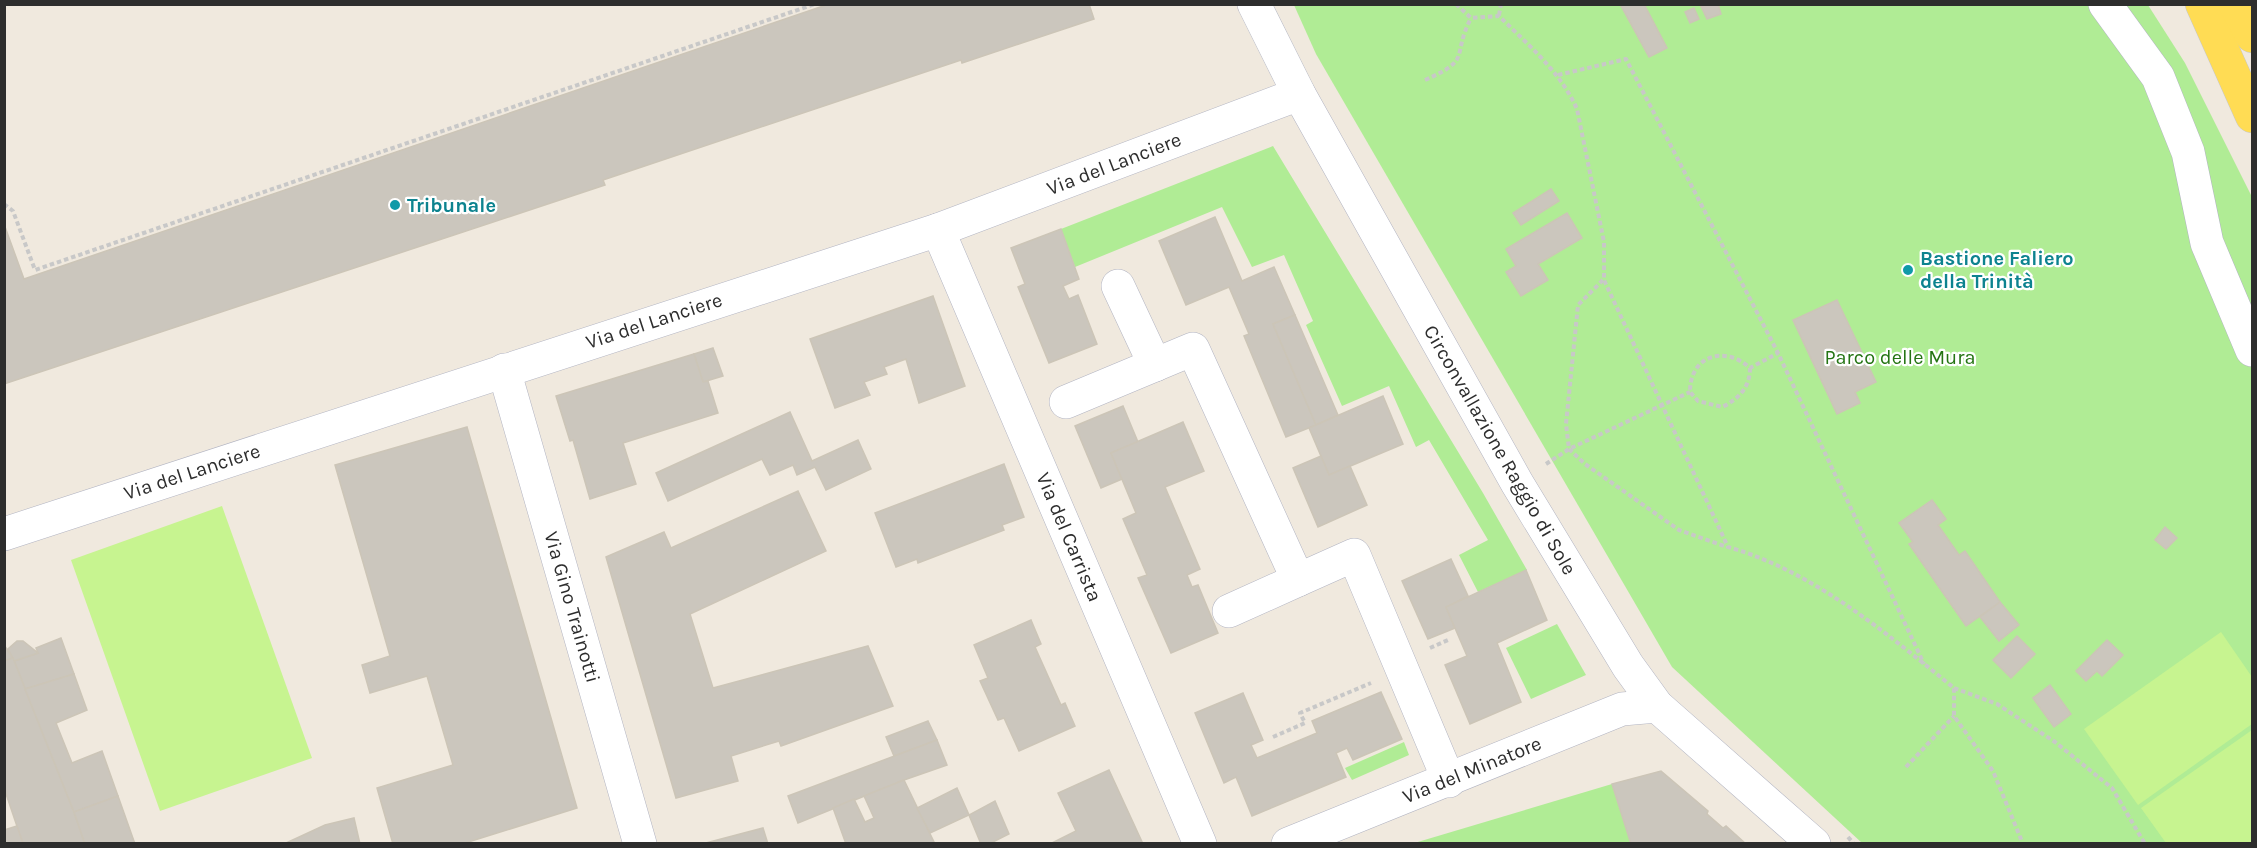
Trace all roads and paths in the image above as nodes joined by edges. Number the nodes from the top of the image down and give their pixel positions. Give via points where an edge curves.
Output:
1 (815, 4) edge
2 (1254, 4) edge
3 (1456, 4) edge
4 (1501, 4) edge
5 (2105, 4) edge
6 (2202, 4) edge
7 (2235, 4) edge
8 (1499, 16) junction
9 (1471, 18) junction
10 (2253, 36) edge
11 (1558, 75) junction
12 (1425, 80) dead end
13 (1299, 94) junction
14 (2253, 116) edge
15 (4, 204) edge
16 (938, 230) junction
17 (1604, 280) junction
18 (1118, 286) dead end
19 (2253, 350) edge
20 (1778, 353) junction
21 (1155, 365) junction
22 (1750, 368) junction
23 (504, 370) junction
24 (1690, 392) junction
25 (1066, 402) dead end
26 (1661, 404) junction
27 (1569, 449) junction
28 (1552, 474) dead end
29 (4, 534) edge
30 (1728, 547) junction
31 (1298, 580) junction
32 (1229, 610) dead end
33 (1925, 664) junction
34 (1372, 682) dead end
35 (1954, 688) junction
36 (1657, 706) junction
37 (1954, 716) junction
38 (1273, 736) dead end
39 (1906, 767) dead end
40 (1449, 781) junction
41 (1829, 838) edge
42 (640, 843) edge
43 (1200, 843) edge
44 (1288, 843) edge
45 (1854, 843) edge
46 (2023, 843) edge
47 (2145, 843) edge

1 - 15 path via 35,270 13,211
2 - 13 street, Circonvallazione Raggio di Sole
3 - 9 path
4 - 8 path
5 - 19 street via 2158,77 2188,152 2207,243
6 - 14 main road
7 - 10 main road
8 - 9 path
8 - 11 path
9 - 12 path via 1464,30 1459,58 1450,69
11 - 17 path via 1577,109 1604,242
11 - 20 path via 1626,59
13 - 16 street, Via del Lanciere
13 - 36 street, Circonvallazione Raggio di Sole via 1517,483 1622,657
16 - 23 street, Via del Lanciere
16 - 43 street, Via del Carrista
17 - 26 path
17 - 27 path via 1578,305 1566,424
18 - 21 street
20 - 22 path
20 - 33 path
21 - 25 street
21 - 31 street via 1193,349
22 - 24 path via 1733,356 1707,359 1698,365
22 - 24 path via 1750,381 1741,394 1722,407 1698,401
23 - 29 street, Via del Lanciere
23 - 42 street, Via Gino Trainotti
24 - 26 path
26 - 27 path
26 - 30 path
27 - 28 path via 1546,464
27 - 30 path via 1679,530
30 - 33 path via 1800,577 1861,615
31 - 32 street
31 - 40 street via 1354,555
33 - 35 path
34 - 38 path via 1300,713 1305,723
35 - 37 path
35 - 47 path via 1997,704 2072,755 2112,788
36 - 40 street, Via del Minatore via 1622,709
36 - 41 street, Circonvallazione Raggio di Sole
37 - 39 path
37 - 46 path via 1993,771
40 - 44 street, Via del Minatore
41 - 45 path

